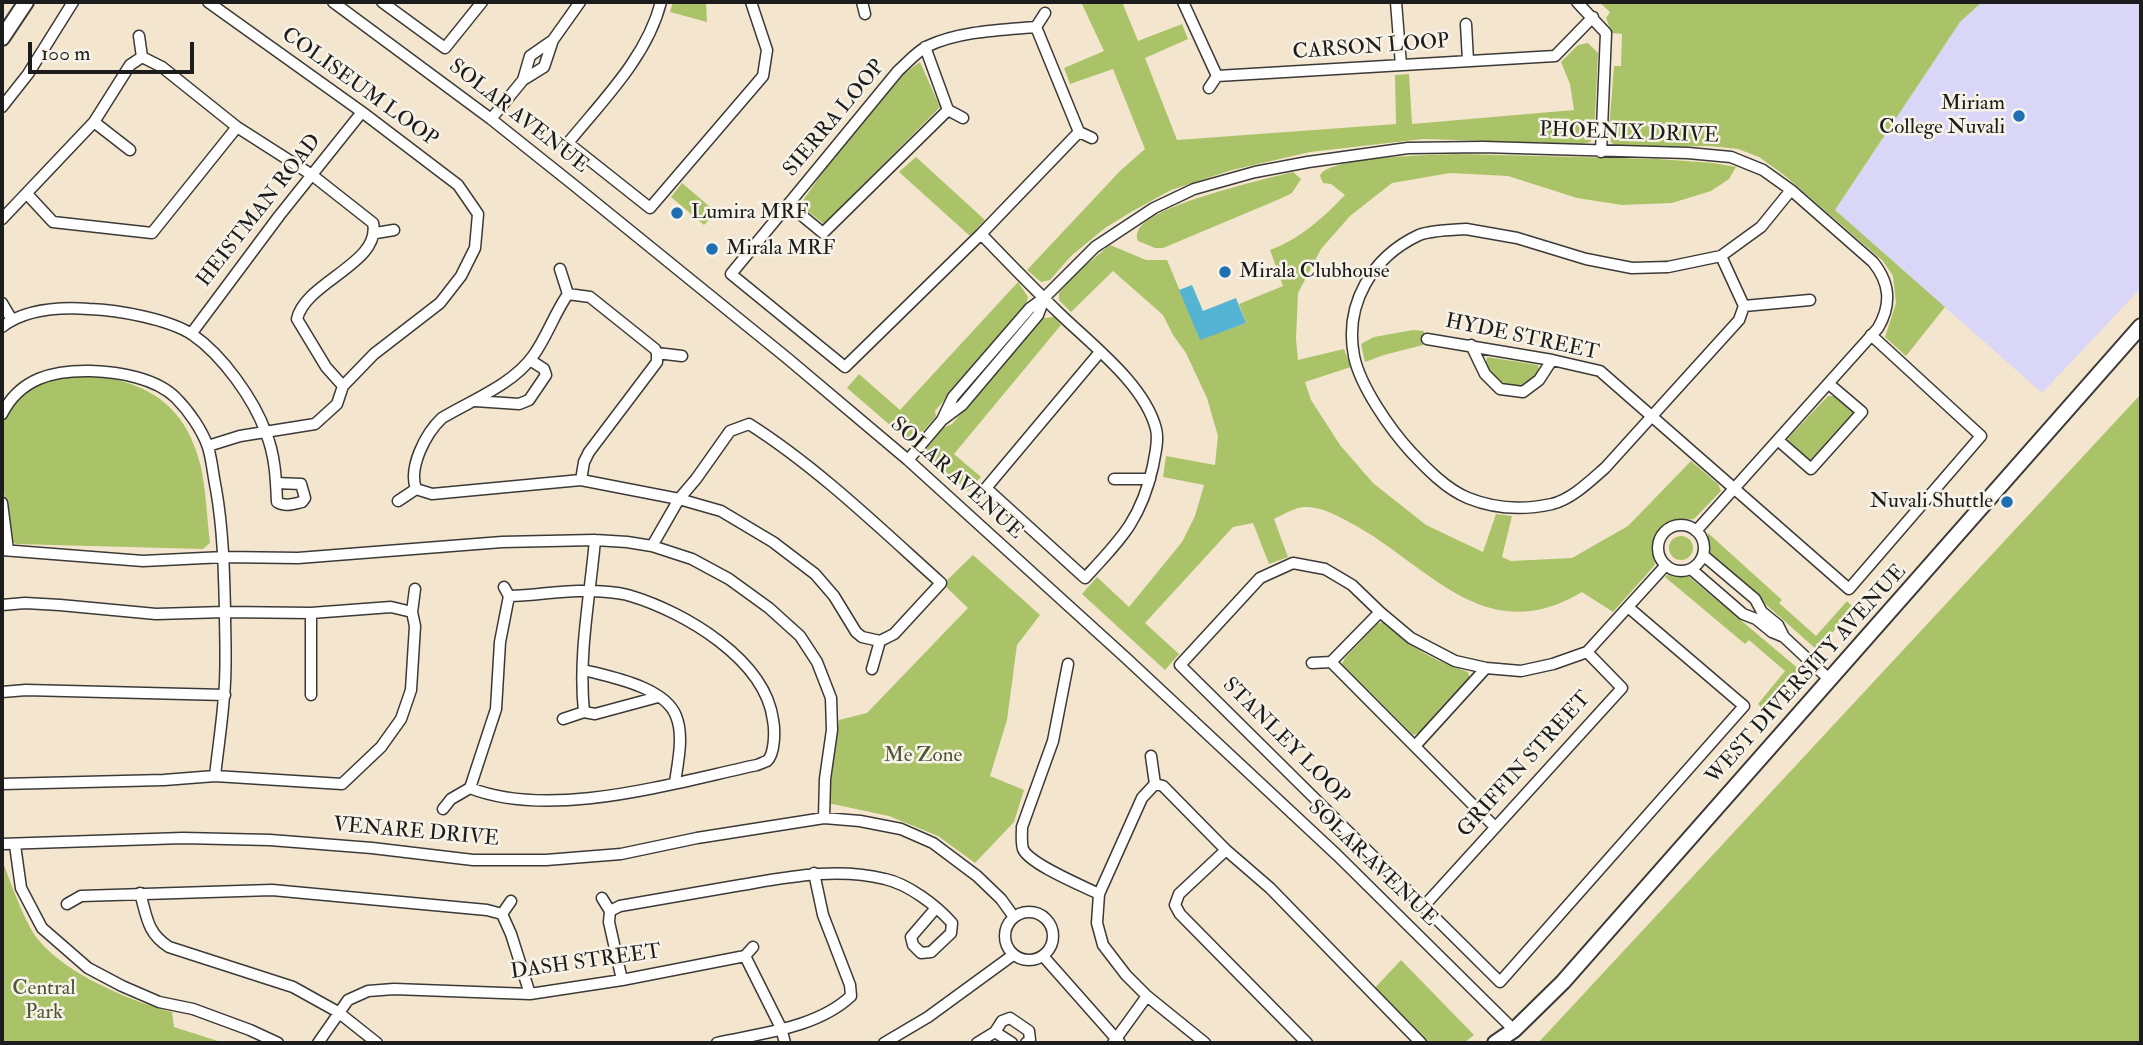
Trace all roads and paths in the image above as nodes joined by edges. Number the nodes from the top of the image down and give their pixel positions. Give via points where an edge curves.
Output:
1 (26, 2) edge
2 (73, 2) edge
3 (208, 2) edge
4 (333, 2) edge
5 (382, 2) edge
6 (482, 2) edge
7 (580, 2) edge
8 (661, 2) edge
9 (751, 2) edge
10 (862, 2) edge
11 (1183, 2) edge
12 (1396, 2) edge
13 (1577, 2) edge
14 (1045, 13) dead end
15 (865, 14) dead end
16 (1593, 17) junction
17 (1466, 24) dead end
18 (1036, 27) junction
19 (139, 36) dead end
20 (2, 38) edge
21 (553, 40) junction
22 (925, 47) junction
23 (142, 57) junction
24 (1468, 61) junction
25 (1401, 65) junction
26 (1216, 76) junction
27 (523, 80) junction
28 (1209, 88) dead end
29 (2, 107) edge
30 (948, 110) junction
31 (362, 112) junction
32 (963, 118) dead end
33 (491, 119) junction
34 (94, 122) junction
35 (237, 127) junction
36 (1079, 132) junction
37 (1092, 138) dead end
38 (130, 150) dead end
39 (1601, 152) junction
40 (312, 175) junction
41 (1791, 190) junction
42 (27, 194) junction
43 (789, 205) junction
44 (2, 219) edge
45 (394, 230) dead end
46 (376, 233) junction
47 (981, 234) junction
48 (1721, 256) junction
49 (559, 269) dead end
50 (568, 294) junction
51 (1044, 298) junction
52 (1810, 300) dead end
53 (2, 303) edge
54 (1744, 306) junction
55 (12, 320) junction
56 (2141, 326) edge
57 (2, 327) edge
58 (191, 334) junction
59 (1871, 335) junction
60 (1427, 339) dead end
61 (1471, 345) junction
62 (1100, 352) junction
63 (657, 353) junction
64 (682, 356) dead end
65 (530, 360) junction
66 (1552, 360) junction
67 (1829, 384) junction
68 (343, 386) junction
69 (472, 401) junction
70 (2, 414) edge
71 (1651, 416) junction
72 (266, 431) junction
73 (1779, 441) junction
74 (208, 446) junction
75 (908, 460) junction
76 (1150, 479) junction
77 (581, 480) junction
78 (1114, 480) dead end
79 (276, 484) dead end
80 (416, 489) junction
81 (1735, 489) junction
82 (679, 499) junction
83 (398, 501) dead end
84 (2, 503) edge
85 (1696, 531) junction
86 (595, 540) junction
87 (652, 546) junction
88 (5, 550) edge
89 (1703, 555) junction
90 (224, 556) junction
91 (1666, 565) junction
92 (1691, 569) junction
93 (415, 589) dead end
94 (591, 590) junction
95 (2, 606) edge
96 (1628, 607) junction
97 (225, 612) junction
98 (412, 612) junction
99 (1380, 612) junction
100 (311, 613) junction
101 (1784, 638) junction
102 (880, 641) junction
103 (1587, 652) junction
104 (1331, 662) junction
105 (1312, 663) dead end
106 (1068, 664) dead end
107 (872, 668) dead end
108 (1486, 668) junction
109 (584, 670) junction
110 (1830, 680) junction
111 (2, 692) edge
112 (225, 695) junction
113 (311, 695) dead end
114 (659, 697) junction
115 (584, 712) junction
116 (563, 719) dead end
117 (1415, 746) junction
118 (1151, 756) dead end
119 (215, 776) junction
120 (675, 782) junction
121 (2, 784) edge
122 (1155, 785) junction
123 (470, 788) junction
124 (443, 808) dead end
125 (824, 818) junction
126 (1495, 827) junction
127 (2, 844) edge
128 (15, 845) junction
129 (1226, 850) junction
130 (814, 873) junction
131 (140, 894) junction
132 (1099, 894) junction
133 (601, 898) dead end
134 (510, 901) dead end
135 (67, 904) dead end
136 (1424, 906) junction
137 (936, 908) junction
138 (610, 911) junction
139 (502, 914) junction
140 (1014, 917) junction
141 (753, 947) dead end
142 (1013, 955) junction
143 (745, 956) junction
144 (1043, 956) junction
145 (622, 980) junction
146 (530, 994) junction
147 (1147, 996) junction
148 (338, 1012) junction
149 (781, 1028) junction
150 (1514, 1030) junction
151 (995, 1032) junction
152 (1116, 1042) edge
153 (278, 1043) edge
154 (318, 1043) edge
155 (377, 1043) edge
156 (716, 1043) edge
157 (785, 1043) edge
158 (884, 1043) edge
159 (977, 1043) edge
160 (1012, 1043) edge
161 (1026, 1043) edge
162 (1205, 1043) edge
163 (1307, 1043) edge
164 (1421, 1043) edge
165 (1495, 1043) edge

1 - 20 street
2 - 29 street
3 - 31 street, COLISEUM LOOP
4 - 33 street, SOLAR AVENUE
5 - 6 street via 445,48
7 - 21 street
8 - 9 street via 633,62 568,143 650,208 763,76 767,50
10 - 15 street
11 - 26 street
12 - 25 street
13 - 16 street
14 - 18 street
16 - 24 street, CARSON LOOP via 1555,56
16 - 39 street via 1606,33
17 - 24 street
18 - 22 street, SIERRA LOOP via 953,38
18 - 36 street
19 - 23 street
21 - 27 street via 530,56
21 - 27 street via 544,67
22 - 30 street
22 - 43 street, SIERRA LOOP via 898,71
23 - 34 street via 130,65
23 - 35 street via 162,67
24 - 25 street, CARSON LOOP
25 - 26 street, CARSON LOOP
26 - 28 street
27 - 33 street
30 - 32 street
30 - 43 street via 823,233
31 - 40 street, HEISTMAN ROAD
31 - 68 street, COLISEUM LOOP via 458,185 478,214 475,248 440,303 396,335
33 - 75 street, SOLAR AVENUE
34 - 38 street
34 - 42 street
35 - 40 street
35 - 42 street via 152,233 53,222
36 - 37 street
36 - 47 street, SIERRA LOOP
39 - 41 street, PHOENIX DRIVE via 1731,157 1763,170
39 - 51 street, PHOENIX DRIVE via 1408,148 1255,172 1194,189 1154,208 1095,247
40 - 46 street via 373,223
40 - 58 street, HEISTMAN ROAD
41 - 48 street via 1761,227
41 - 59 street, PHOENIX DRIVE via 1883,275 1886,307
42 - 44 street
43 - 47 street, SIERRA LOOP via 731,274 845,367
45 - 46 street
46 - 68 street via 365,251 299,312 299,324
47 - 51 street
48 - 54 street
48 - 71 street via 1668,267 1632,268 1586,260 1517,237 1466,229 1421,234 1387,254 1367,278 1355,306 1354,358 1373,399 1398,438 1429,472 1467,498 1524,509 1555,503 1605,468
49 - 50 street
50 - 63 street via 590,297
50 - 65 street
51 - 62 street
51 - 75 street, PHOENIX DRIVE via 1038,315
52 - 54 street
53 - 55 street
54 - 71 street via 1739,320
55 - 57 street
55 - 58 street via 75,307 148,318
56 - 110 street, WEST DIVERSITY AVENUE
58 - 72 street via 222,361
59 - 67 street, PHOENIX DRIVE
59 - 81 street, HYDE STREET via 1981,436 1849,589
60 - 61 street, HYDE STREET
61 - 66 street, HYDE STREET
61 - 66 street via 1485,374 1500,388 1523,392 1539,380
62 - 76 street via 1130,383 1157,430
62 - 76 street via 986,488 1084,578 1138,515
63 - 64 street
63 - 77 street via 657,362 589,452
65 - 69 street
65 - 69 street via 546,374 529,400 519,404
66 - 71 street, HYDE STREET via 1600,371
67 - 73 street, PHOENIX DRIVE
67 - 73 street via 1861,412 1811,469
68 - 72 street via 337,404 315,424
69 - 80 street via 434,425 413,470
70 - 74 street via 21,387 40,377 63,371 102,372 152,382 174,396
71 - 81 street, HYDE STREET
72 - 74 street
72 - 79 street
73 - 81 street, PHOENIX DRIVE
74 - 90 street
75 - 150 street, SOLAR AVENUE via 1327,846
76 - 78 street
77 - 80 street via 432,494
77 - 82 street
80 - 83 street
81 - 85 street, PHOENIX DRIVE
82 - 87 street
82 - 102 street via 721,511 773,542 816,574 856,632
82 - 102 street via 730,431 749,424 774,440 941,583 894,634
84 - 88 street
85 - 89 street via 1703,542
85 - 91 street via 1681,525 1667,530 1659,543
86 - 87 street
86 - 90 street via 502,542 298,558
86 - 94 street
87 - 125 street via 692,559 739,586 800,636 817,662 831,698
88 - 90 street via 143,561
89 - 92 street
89 - 101 street via 1755,599
90 - 97 street
91 - 92 street via 1675,570
91 - 96 street, STANLEY LOOP
92 - 101 street via 1743,614
93 - 98 street
94 - 109 street
94 - 120 street via 628,595 687,620 733,654 768,697 774,721 767,761
94 - 123 street via 506,591 496,709
95 - 97 street via 25,603 156,614
96 - 103 street, STANLEY LOOP
96 - 136 street, STANLEY LOOP via 1744,706 1500,982
97 - 100 street
97 - 112 street
98 - 100 street via 391,607
98 - 119 street via 411,690 401,719 381,747 342,784
99 - 104 street
99 - 108 street, STANLEY LOOP via 1430,649 1455,662
99 - 136 street, STANLEY LOOP via 1325,569 1293,563 1260,578 1180,665
100 - 113 street
101 - 110 street
102 - 107 street
103 - 108 street, STANLEY LOOP via 1521,670
103 - 126 street, GRIFFIN STREET via 1622,688
104 - 105 street
104 - 117 street
106 - 132 street via 1053,741 1022,827 1022,842 1024,851 1035,860
108 - 117 street
109 - 114 street via 632,683
109 - 115 street
110 - 150 street, WEST DIVERSITY AVENUE via 1563,982
111 - 112 street
112 - 119 street
114 - 115 street via 595,714
114 - 120 street via 676,716 680,734
115 - 116 street
117 - 126 street
118 - 122 street
119 - 121 street
120 - 123 street via 581,799 523,801
122 - 129 street via 1163,786
122 - 132 street via 1142,798
123 - 124 street
125 - 128 street, VENARE DRIVE via 621,854 546,860 473,860 270,840 183,838
125 - 140 street, VENARE DRIVE via 901,829 933,843 976,876
126 - 136 street, GRIFFIN STREET
127 - 128 street, VENARE DRIVE
128 - 153 street via 21,888 42,928 88,968 159,1002 193,1009
129 - 163 street via 1178,894 1175,905
129 - 164 street via 1270,888
130 - 137 street via 888,879
130 - 138 street
130 - 149 street via 851,996 841,1006
131 - 135 street via 81,896
131 - 139 street via 272,890
131 - 148 street via 157,940 293,987
132 - 147 street via 1097,923 1103,945
133 - 138 street
134 - 139 street
137 - 137 street via 911,937 921,953 931,952 951,933 952,923
138 - 145 street
139 - 146 street
140 - 142 street via 1005,936
140 - 144 street via 1029,912 1049,923 1053,937
141 - 143 street
142 - 144 street via 1028,960
142 - 158 street
143 - 145 street, DASH STREET
143 - 149 street
144 - 152 street
145 - 146 street, DASH STREET
146 - 148 street, DASH STREET via 394,989 348,1000
147 - 152 street
147 - 162 street
148 - 154 street, DASH STREET
148 - 155 street
149 - 156 street
149 - 157 street
150 - 165 street, WEST DIVERSITY AVENUE
151 - 159 street
151 - 160 street
151 - 161 street via 1010,1018 1029,1031 1031,1040

